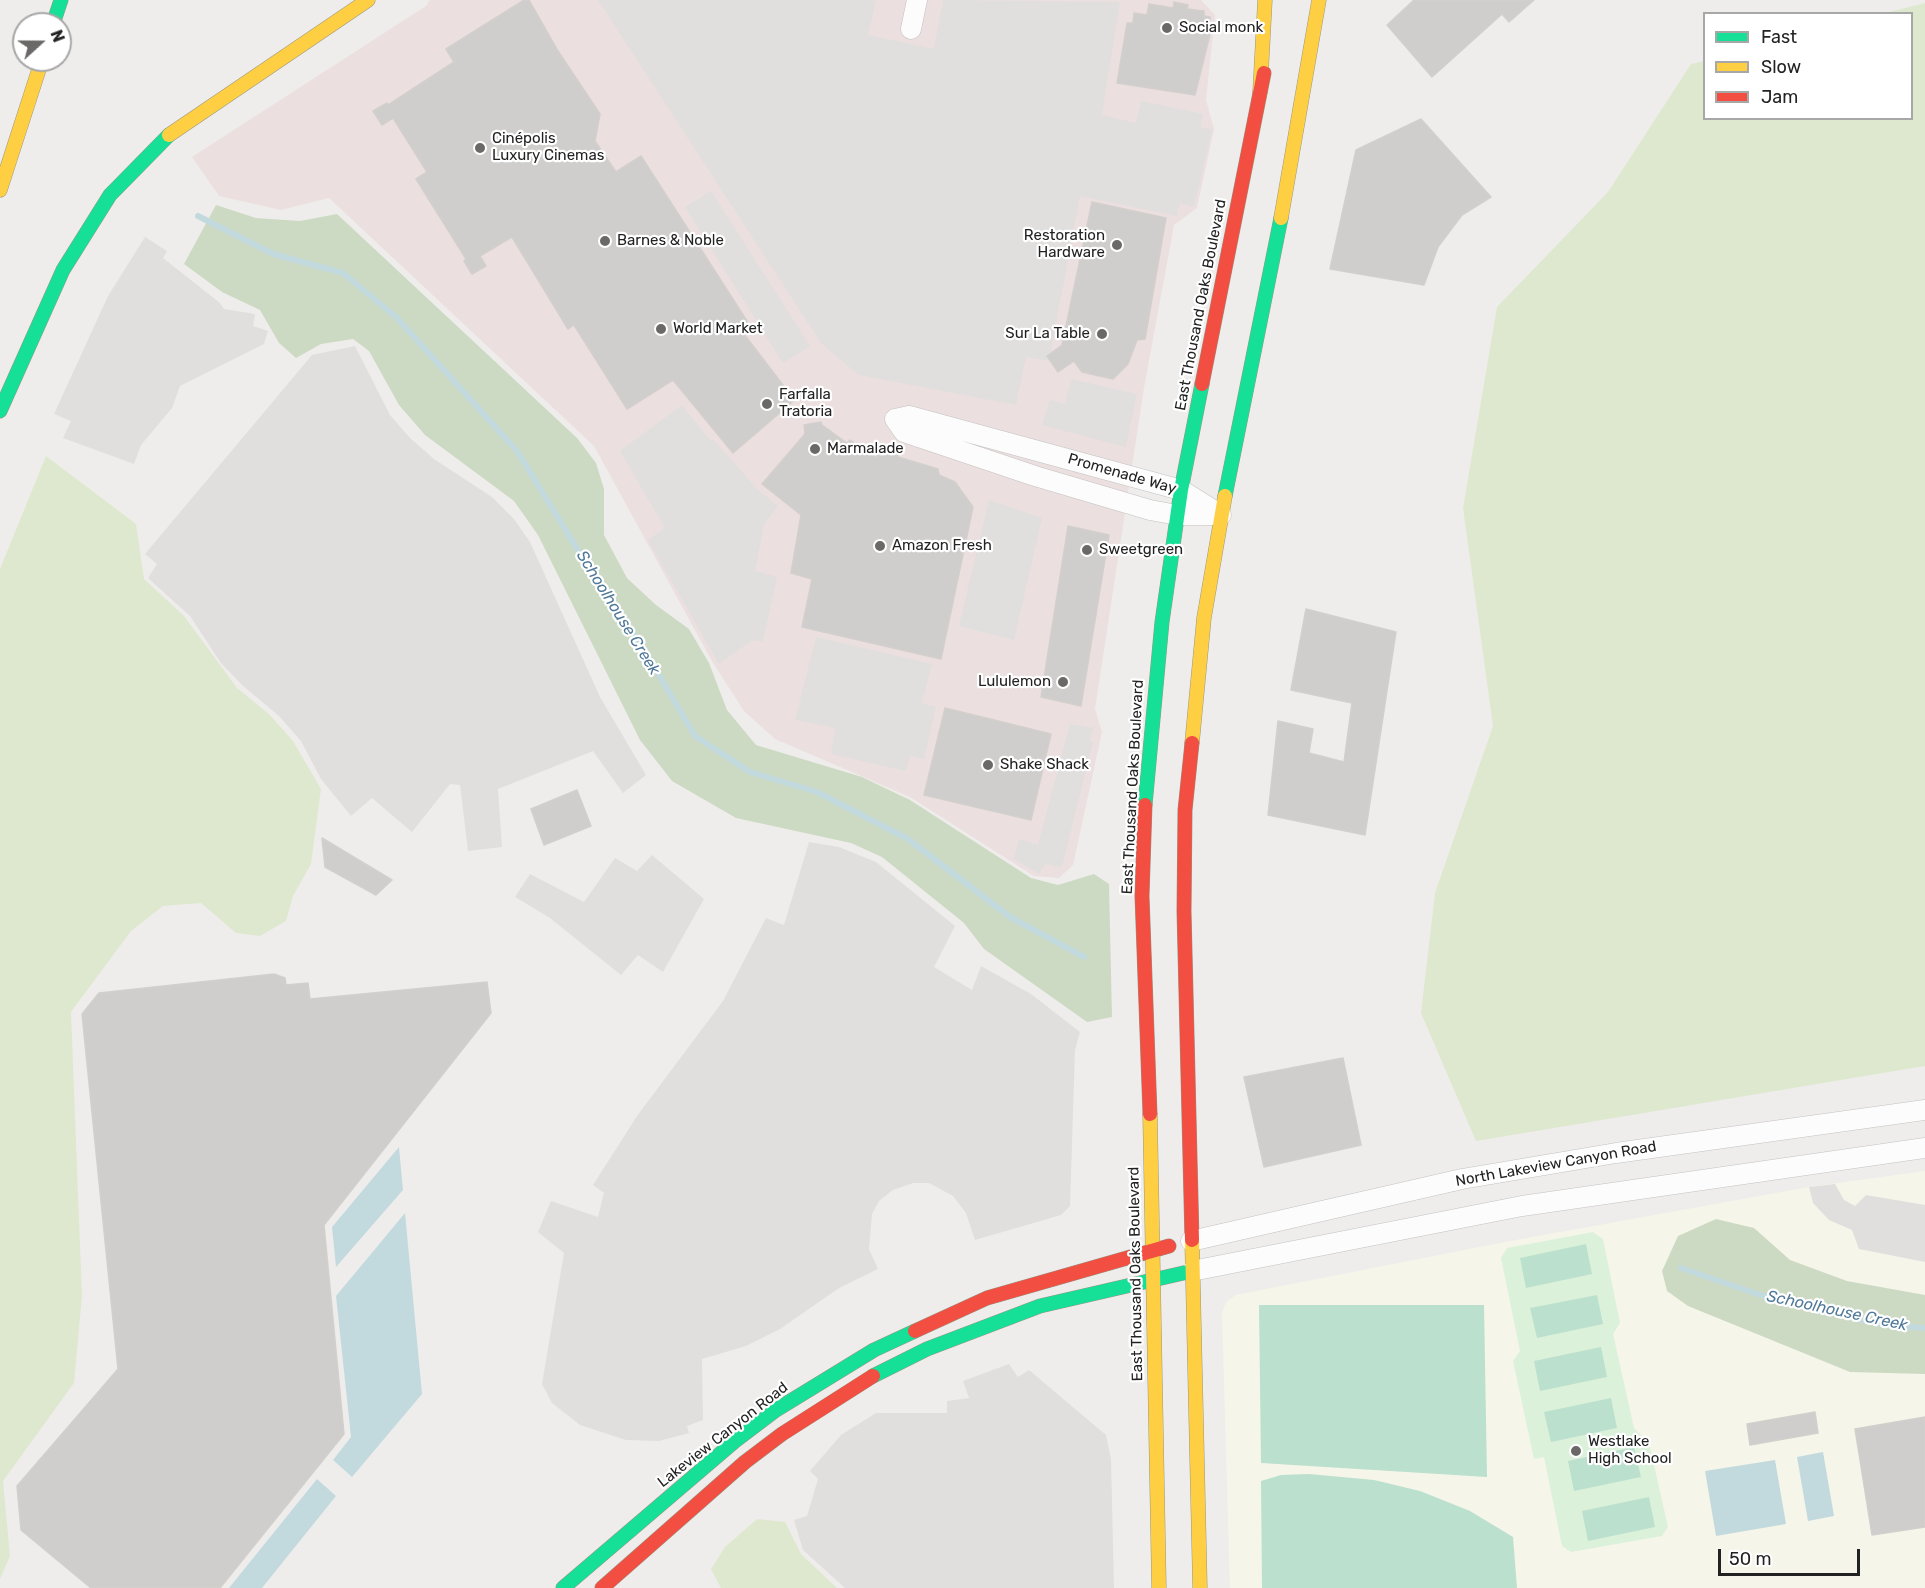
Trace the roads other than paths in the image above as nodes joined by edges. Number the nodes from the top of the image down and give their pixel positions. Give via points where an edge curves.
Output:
1 (368, 0) edge
2 (916, 0) edge
3 (1265, 0) edge
4 (1279, 0) edge
5 (1318, 0) edge
6 (911, 29) dead end
7 (38, 72) edge
8 (1260, 92) junction
9 (0, 190) edge
10 (0, 411) edge
11 (1181, 490) junction
12 (1177, 515) junction
13 (1221, 515) junction
14 (1925, 1110) edge
15 (1925, 1148) edge
16 (1191, 1241) junction
17 (1153, 1251) junction
18 (1192, 1271) junction
19 (1153, 1278) junction
20 (562, 1588) edge
21 (602, 1588) edge
22 (1159, 1588) edge
23 (1200, 1588) edge

1 - 10 main road via 165,138 110,195 63,270
2 - 6 street
3 - 8 main road
4 - 8 main road, East Thousand Oaks Boulevard
5 - 13 main road via 1280,221
7 - 9 main road
8 - 11 main road, East Thousand Oaks Boulevard
11 - 12 main road, East Thousand Oaks Boulevard
11 - 12 street, Promenade Way via 918,417 895,419 904,432 1035,476
11 - 13 street, Promenade Way
12 - 13 street, Promenade Way
12 - 17 main road, East Thousand Oaks Boulevard via 1154,694 1142,896
13 - 16 main road via 1202,635 1185,810
14 - 16 street, North Lakeview Canyon Road via 1616,1153 1462,1179
15 - 18 street via 1522,1206
16 - 17 main road, Lakeview Canyon Road
16 - 18 main road
17 - 19 main road, East Thousand Oaks Boulevard
17 - 20 main road, Lakeview Canyon Road via 987,1298 874,1350 786,1404 735,1441
18 - 19 main road
18 - 23 main road
19 - 21 main road via 1040,1306 927,1349 861,1382 745,1462
19 - 22 main road, East Thousand Oaks Boulevard

